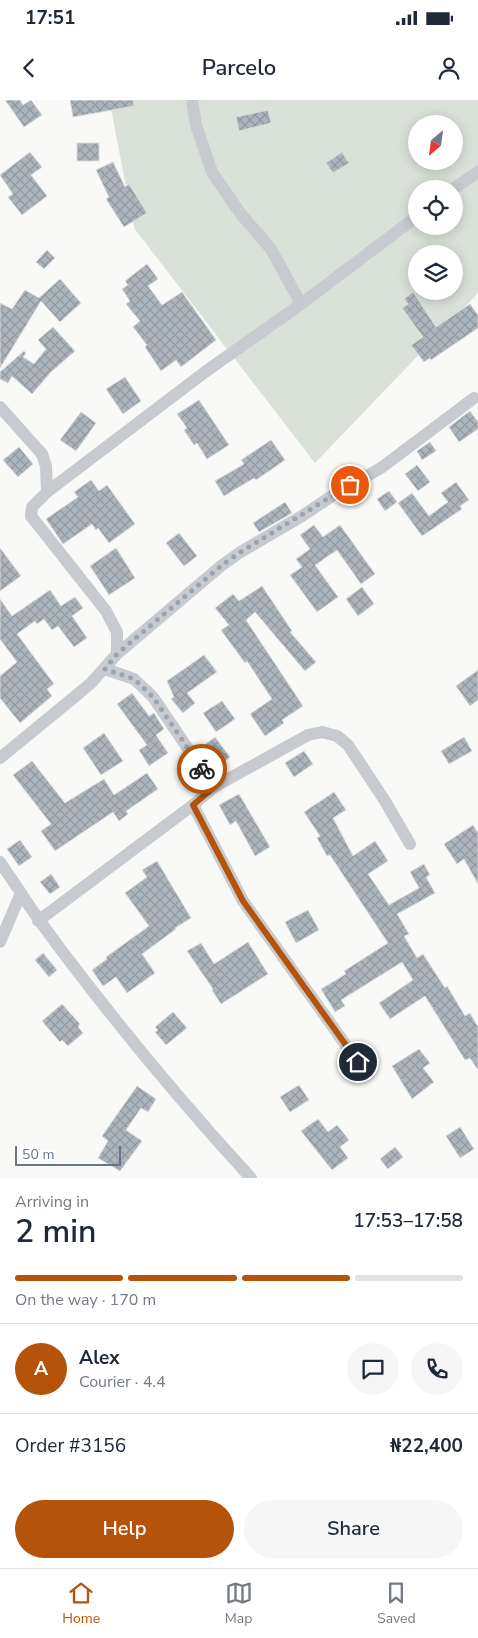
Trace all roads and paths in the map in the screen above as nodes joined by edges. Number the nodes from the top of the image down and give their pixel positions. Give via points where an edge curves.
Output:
1 (192, 100) edge
2 (478, 172) edge
3 (463, 182) edge
4 (408, 223) edge
5 (300, 304) junction
6 (474, 398) dead end
7 (0, 407) edge
8 (47, 492) junction
9 (117, 654) junction
10 (105, 669) junction
11 (0, 758) edge
12 (214, 787) junction
13 (193, 805) junction
14 (410, 844) dead end
15 (0, 862) edge
16 (21, 893) junction
17 (38, 921) junction
18 (0, 942) edge
19 (358, 1062) dead end
20 (250, 1178) edge

1 - 5 street via 196,124 212,172 240,213 271,249
2 - 3 street
4 - 5 street
5 - 8 street
6 - 9 street via 381,468 239,553
7 - 8 street via 42,454
8 - 9 street via 32,507 31,516 106,610 117,632
9 - 10 street
10 - 11 street
10 - 12 street via 134,679 153,697
12 - 13 street
12 - 14 street via 308,735 322,732 338,736 348,745
13 - 17 street
13 - 19 street via 243,901
15 - 16 street
16 - 17 street
16 - 18 street
17 - 20 street via 122,1029

